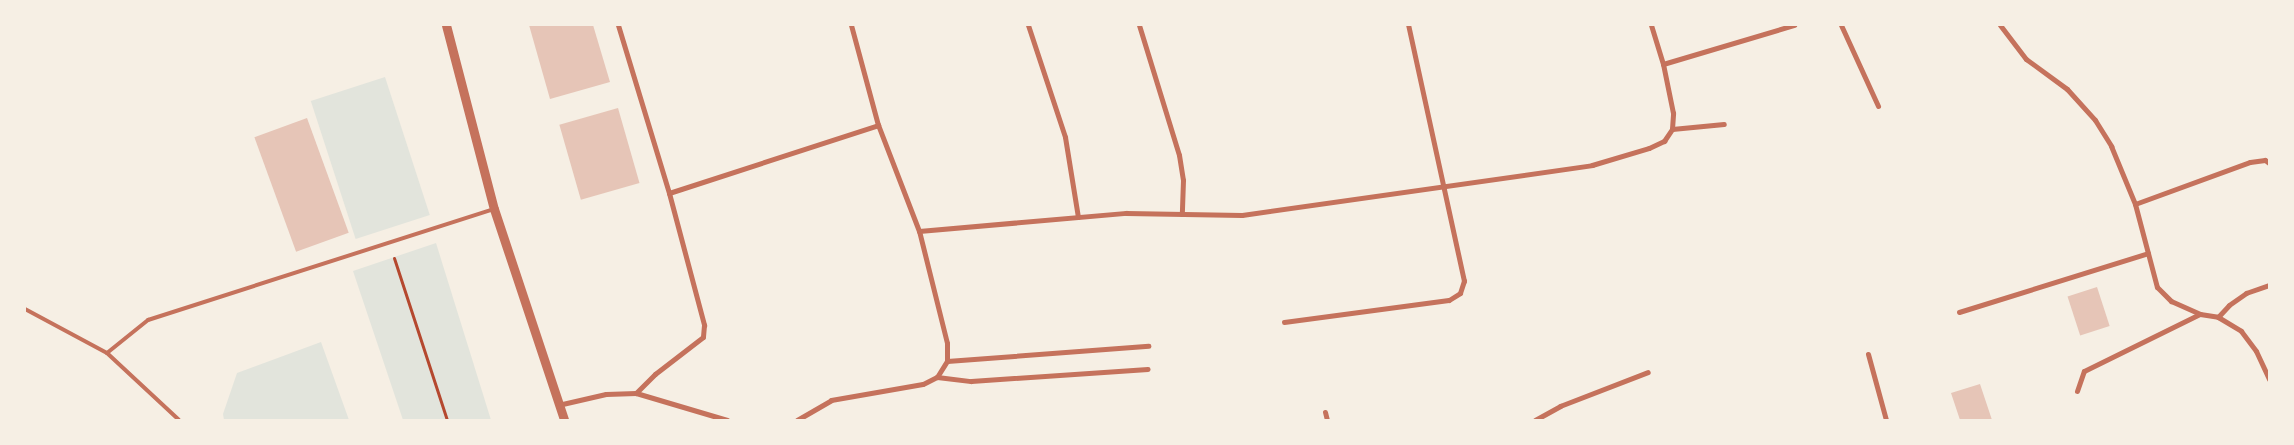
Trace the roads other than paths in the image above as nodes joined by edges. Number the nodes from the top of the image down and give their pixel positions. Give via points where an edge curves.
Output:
1 (446, 25) edge
2 (618, 25) edge
3 (851, 25) edge
4 (1028, 25) edge
5 (1138, 25) edge
6 (1408, 25) edge
7 (1651, 25) edge
8 (1794, 25) edge
9 (1841, 25) edge
10 (2000, 25) edge
11 (1663, 64) junction
12 (1878, 106) dead end
13 (1724, 124) dead end
14 (878, 125) junction
15 (1672, 129) junction
16 (2269, 163) edge
17 (1441, 189) junction
18 (669, 193) junction
19 (2135, 204) junction
20 (494, 209) junction
21 (1182, 214) junction
22 (1078, 217) junction
23 (919, 231) junction
24 (2148, 253) junction
25 (2269, 285) edge
26 (25, 309) edge
27 (1959, 312) dead end
28 (2200, 314) junction
29 (2218, 317) junction
30 (1284, 322) dead end
31 (1148, 346) dead end
32 (107, 353) junction
33 (1868, 354) dead end
34 (947, 361) junction
35 (1148, 369) dead end
36 (1648, 372) dead end
37 (936, 377) junction
38 (2269, 379) edge
39 (2077, 392) dead end
40 (636, 393) junction
41 (558, 405) junction
42 (1324, 412) dead end
43 (179, 420) edge
44 (564, 420) edge
45 (726, 420) edge
46 (797, 420) edge
47 (1327, 420) edge
48 (1535, 420) edge
49 (1886, 420) edge

1 - 20 street
2 - 18 street
3 - 14 street
4 - 22 street via 1065,137
5 - 21 street via 1179,154 1183,180
6 - 17 street
7 - 11 street
8 - 11 street
9 - 12 street
10 - 19 street via 2026,59 2068,89 2095,120 2111,146
11 - 15 street via 1673,113
13 - 15 street
14 - 18 street
14 - 23 street
15 - 17 street via 1664,141 1649,148 1592,166
16 - 19 street via 2265,160 2250,162
17 - 21 street via 1242,214
17 - 30 street via 1464,281 1460,293 1448,300
18 - 40 street via 704,325 703,337
19 - 24 street
20 - 32 lane via 148,320
20 - 41 street
21 - 22 street
22 - 23 street
23 - 34 street via 946,343
24 - 27 street
24 - 28 street via 2157,288 2171,301
25 - 29 street via 2246,293 2229,304
26 - 32 lane
28 - 29 street
28 - 39 street via 2084,371
29 - 38 street via 2241,331 2256,351
31 - 34 street
32 - 43 lane
33 - 49 street
34 - 37 street
35 - 37 street via 971,381
36 - 48 street via 1560,406
37 - 46 street via 922,384 831,400
40 - 41 street via 606,394
40 - 45 street
41 - 44 street
42 - 47 street

